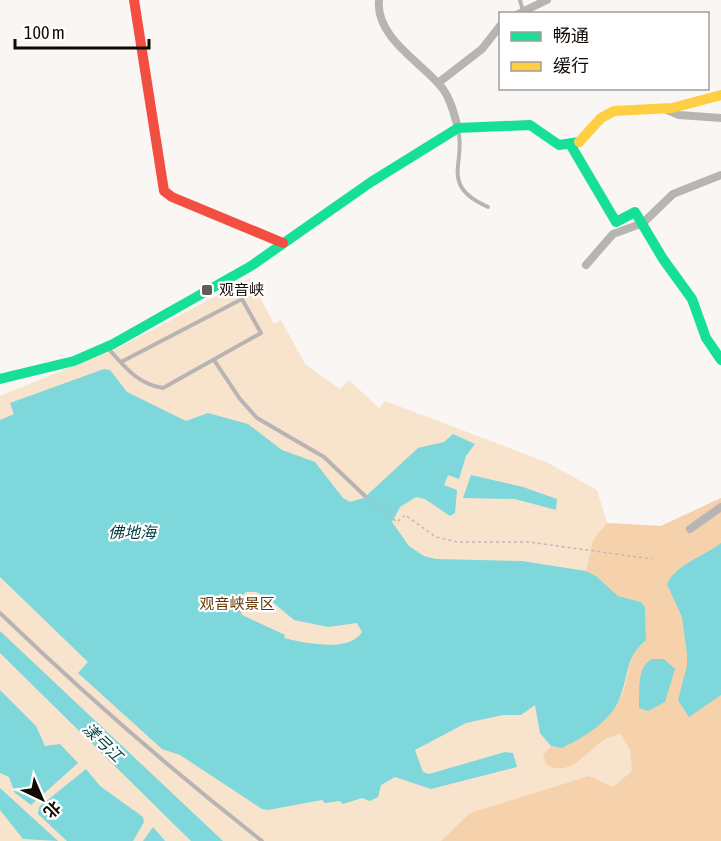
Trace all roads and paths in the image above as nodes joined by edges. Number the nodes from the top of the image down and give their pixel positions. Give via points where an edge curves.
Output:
1 (134, 0) edge
2 (379, 0) edge
3 (520, 0) edge
4 (547, 0) edge
5 (521, 12) edge
6 (499, 28) edge
7 (438, 83) junction
8 (721, 95) edge
9 (664, 109) junction
10 (721, 118) edge
11 (458, 128) junction
12 (570, 144) junction
13 (721, 175) edge
14 (488, 207) dead end
15 (643, 223) junction
16 (282, 243) junction
17 (586, 265) dead end
18 (107, 346) junction
19 (214, 360) junction
20 (721, 360) edge
21 (121, 362) junction
22 (0, 380) edge
23 (365, 496) joint
24 (721, 507) edge
25 (690, 529) dead end
26 (652, 559) dead end
27 (0, 613) edge
28 (262, 841) edge

1 - 16 street via 164,191
2 - 7 street via 380,13 391,34
3 - 5 lane
4 - 5 street
6 - 7 street via 482,49
7 - 11 street via 449,97
8 - 9 street
9 - 10 street via 679,115
9 - 12 street via 610,112 584,140
11 - 12 street via 530,125 561,146
11 - 14 lane via 455,171 468,193
11 - 16 street
12 - 15 street via 576,161 616,222 635,212
13 - 15 street via 673,194
15 - 17 street via 613,234
15 - 20 street via 692,298 706,338
16 - 18 street via 251,266
18 - 21 lane
18 - 22 street via 74,361
19 - 21 lane via 164,388 140,381
19 - 21 lane via 261,333 242,299
19 - 23 lane via 257,418 324,457
23 - 26 path via 397,522 405,515 436,537 458,542 529,542
24 - 25 street
27 - 28 lane via 65,676 211,803

